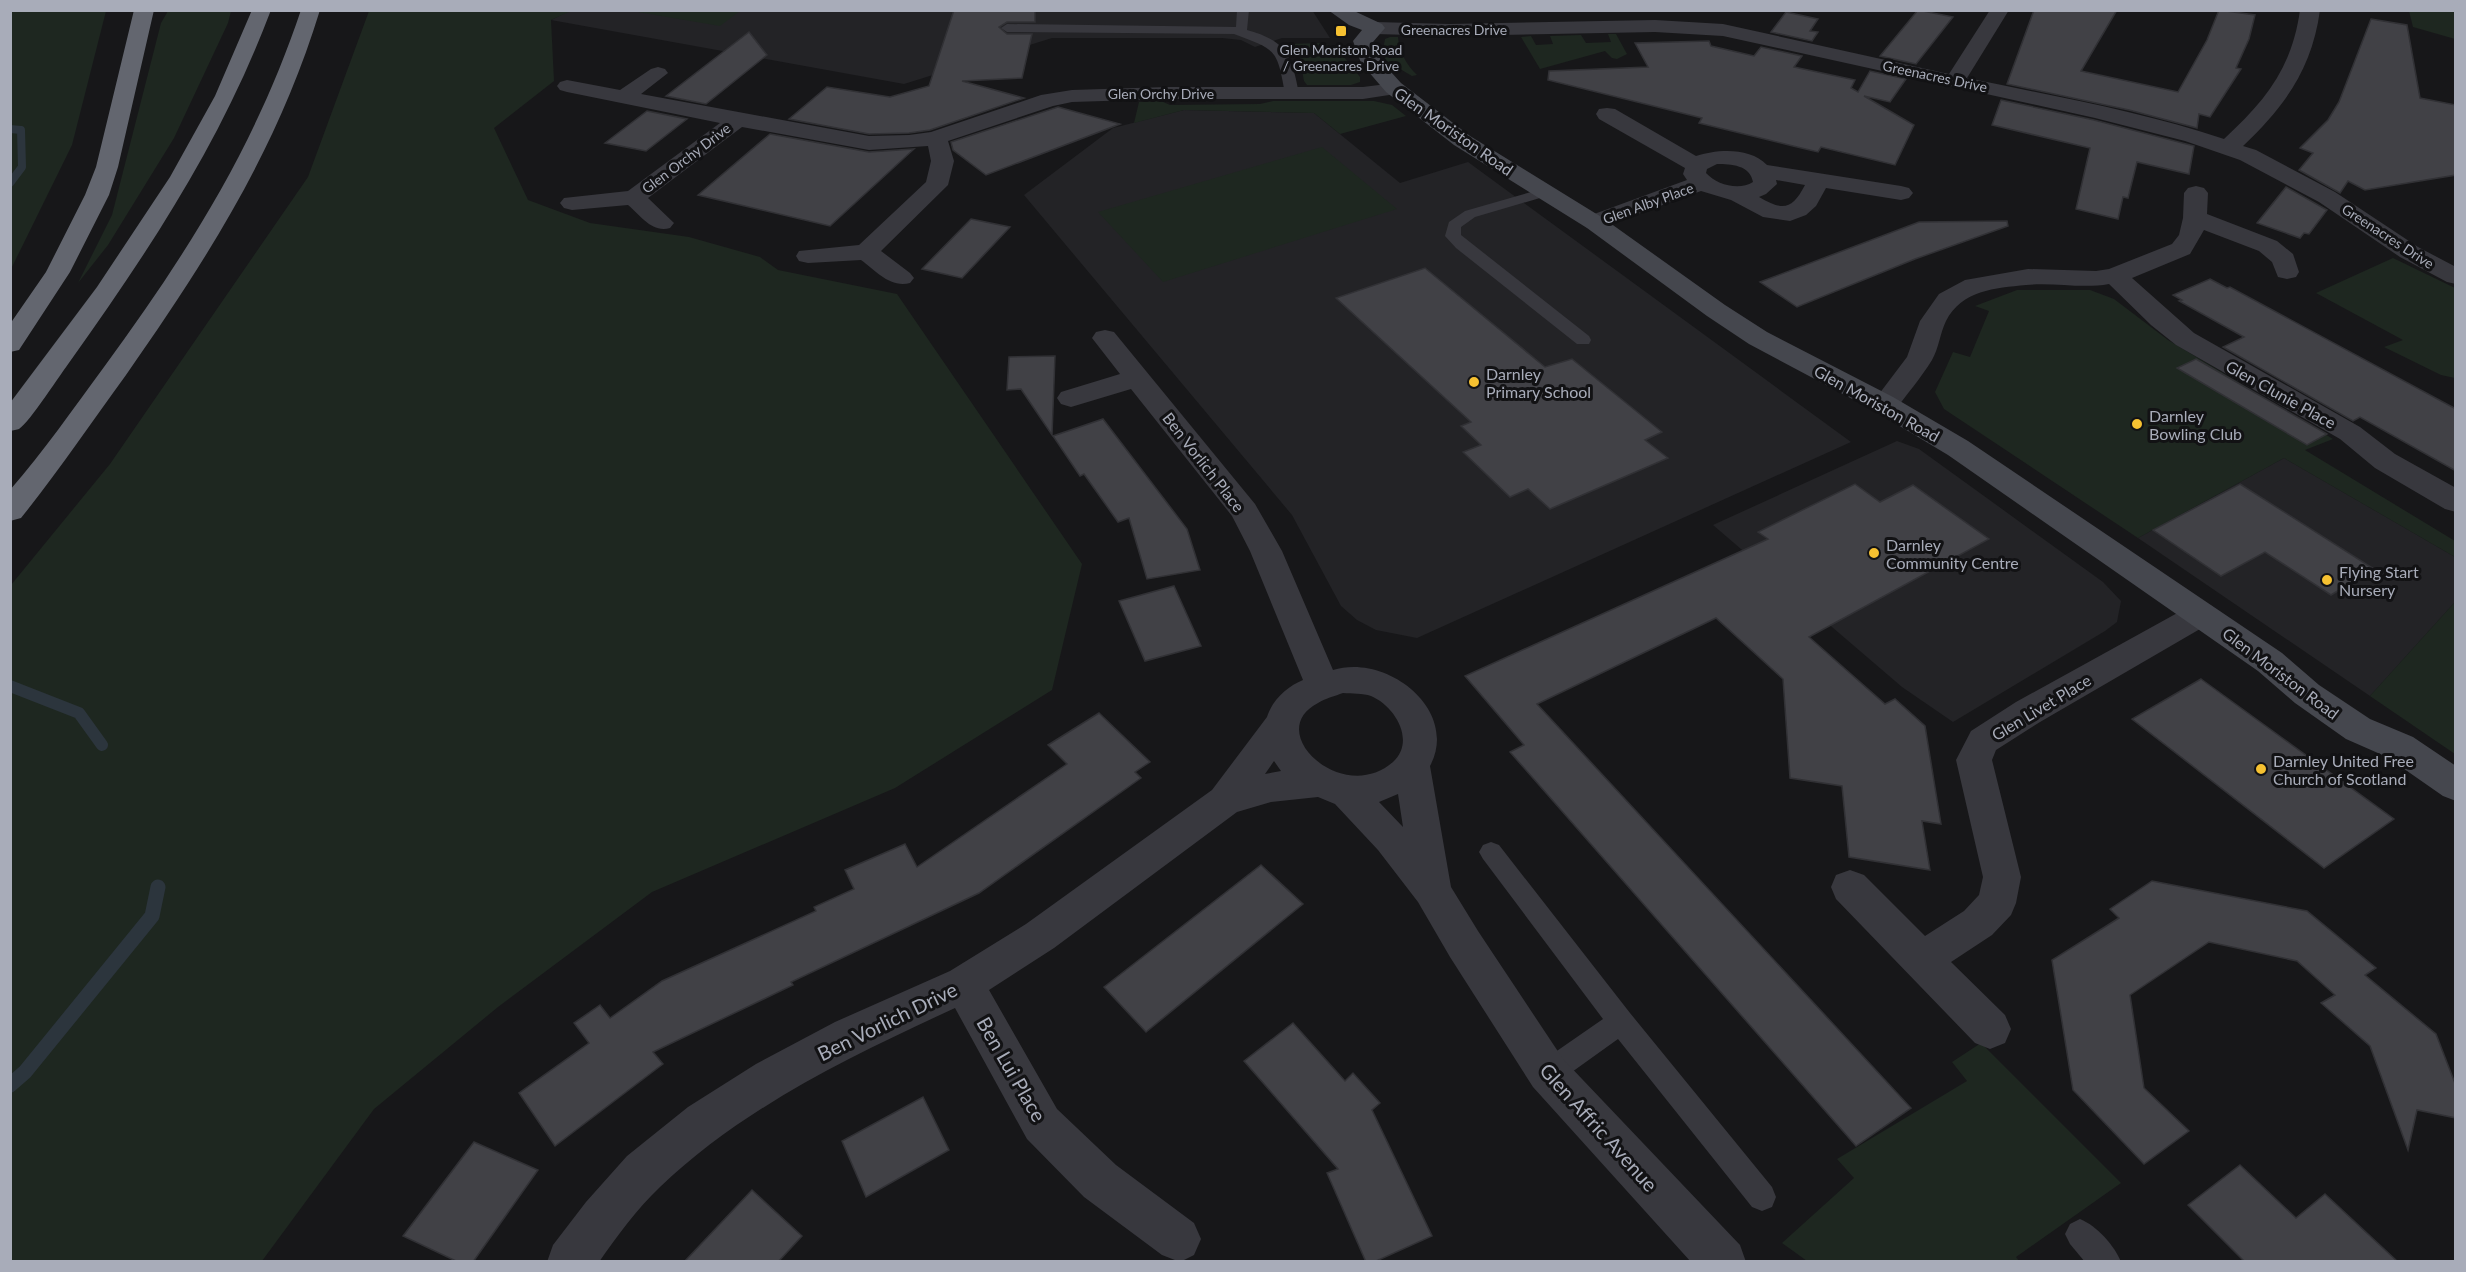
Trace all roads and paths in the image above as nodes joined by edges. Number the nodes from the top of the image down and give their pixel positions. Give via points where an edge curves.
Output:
1 (144, 10) edge
2 (262, 10) edge
3 (311, 10) edge
4 (318, 10) edge
5 (1243, 10) edge
6 (1337, 10) edge
7 (2000, 10) edge
8 (2310, 10) edge
9 (1726, 20) edge
10 (1007, 28) dead end
11 (1375, 28) junction
12 (1240, 32) junction
13 (299, 50) junction
14 (658, 72) dead end
15 (1955, 80) junction
16 (567, 86) dead end
17 (1395, 89) junction
18 (1292, 94) junction
19 (625, 96) junction
20 (1608, 114) dead end
21 (738, 120) junction
22 (935, 138) junction
23 (2228, 148) junction
24 (1763, 171) junction
25 (1699, 174) junction
26 (1818, 181) junction
27 (1545, 192) junction
28 (1901, 193) dead end
29 (2196, 193) dead end
30 (1738, 194) junction
31 (634, 196) junction
32 (572, 203) dead end
33 (2195, 218) junction
34 (1594, 222) junction
35 (662, 223) dead end
36 (866, 252) junction
37 (808, 256) dead end
38 (2287, 272) dead end
39 (2115, 276) junction
40 (2456, 277) edge
41 (901, 278) dead end
42 (1105, 338) dead end
43 (1583, 340) dead end
44 (10, 344) edge
45 (1136, 378) junction
46 (1071, 398) dead end
47 (1884, 406) junction
48 (10, 422) edge
49 (2456, 502) edge
50 (10, 511) edge
51 (2201, 614) junction
52 (1323, 684) junction
53 (1282, 723) junction
54 (1412, 766) junction
55 (1331, 786) junction
56 (2456, 786) edge
57 (1225, 801) junction
58 (1491, 852) dead end
59 (1850, 887) dead end
60 (1432, 890) junction
61 (1922, 958) junction
62 (964, 984) junction
63 (1621, 1022) junction
64 (1990, 1029) dead end
65 (1548, 1073) junction
66 (1762, 1197) dead end
67 (2080, 1234) dead end
68 (1178, 1239) dead end
69 (570, 1262) edge
70 (1723, 1262) edge
71 (2106, 1262) edge

1 - 44 highway via 97,195 58,272
2 - 48 highway via 199,151 124,270
3 - 13 highway
4 - 13 highway
5 - 12 lane
6 - 11 street
7 - 15 street
8 - 23 street via 2302,52 2280,93 2265,114
9 - 11 street, Greenacres Drive via 1655,26
9 - 15 street, Greenacres Drive
10 - 12 lane
11 - 17 street, Glen Moriston Road via 1363,41 1364,50
12 - 18 lane via 1281,50
13 - 50 highway via 270,117 195,254 137,341
14 - 19 street
15 - 23 street, Greenacres Drive via 2154,126
16 - 19 street, Glen Orchy Drive
17 - 18 street, Glen Orchy Drive
17 - 27 street, Glen Moriston Road via 1498,165
18 - 22 street, Glen Orchy Drive via 1072,96
19 - 21 street, Glen Orchy Drive
20 - 25 street, Glen Alby Place
21 - 22 street, Glen Orchy Drive via 869,143
21 - 31 street, Glen Orchy Drive
22 - 36 street via 943,164 936,185
23 - 40 street, Greenacres Drive via 2327,197 2409,252
24 - 25 street, Glen Alby Place via 1749,162 1728,158 1709,159
24 - 26 street, Glen Alby Place
24 - 30 street via 1765,184 1750,193
25 - 30 street, Glen Alby Place via 1725,192
25 - 34 street, Glen Alby Place
26 - 28 street, Glen Alby Place
26 - 30 street, Glen Alby Place via 1806,204 1785,214 1762,209
27 - 34 street, Glen Moriston Road
27 - 43 lane via 1470,214 1454,225 1453,236
29 - 33 street
31 - 32 street, Glen Orchy Drive
31 - 35 street, Glen Orchy Drive
33 - 38 street via 2268,246 2284,259
33 - 39 street via 2191,235 2181,249
34 - 47 street, Glen Moriston Road via 1727,319
36 - 37 street
36 - 41 street
39 - 47 street via 2028,277 1961,290 1948,299 1933,321 1920,358
39 - 49 street, Glen Clunie Place via 2185,339 2350,433 2385,461
42 - 45 street, Ben Vorlich Place
45 - 46 street
45 - 52 street, Ben Vorlich Place via 1244,511 1266,551
47 - 51 street, Glen Moriston Road via 1956,447
51 - 56 street, Glen Moriston Road via 2349,723 2400,747
51 - 61 street, Glen Livet Place via 2028,711 1983,741 1974,760 2002,877 1997,903 1978,923
52 - 53 street via 1296,699
52 - 54 street via 1363,681 1401,699 1414,714 1421,731 1420,749
53 - 55 street via 1281,740 1288,757 1300,771
53 - 57 street, Ben Vorlich Drive
54 - 55 street via 1400,778 1383,786 1364,790
54 - 60 street, Glen Affric Avenue
55 - 57 street, Ben Vorlich Drive via 1271,787
55 - 60 street, Glen Affric Avenue via 1391,839
57 - 62 street, Ben Vorlich Drive via 1040,936
58 - 63 lane
59 - 61 street
60 - 65 street, Glen Affric Avenue
61 - 64 street
62 - 68 street, Ben Lui Place via 1042,1124 1100,1181
62 - 69 street, Ben Vorlich Drive via 850,1036 703,1122 643,1172
63 - 65 lane
63 - 66 lane
65 - 70 street, Glen Affric Avenue
67 - 71 lane

